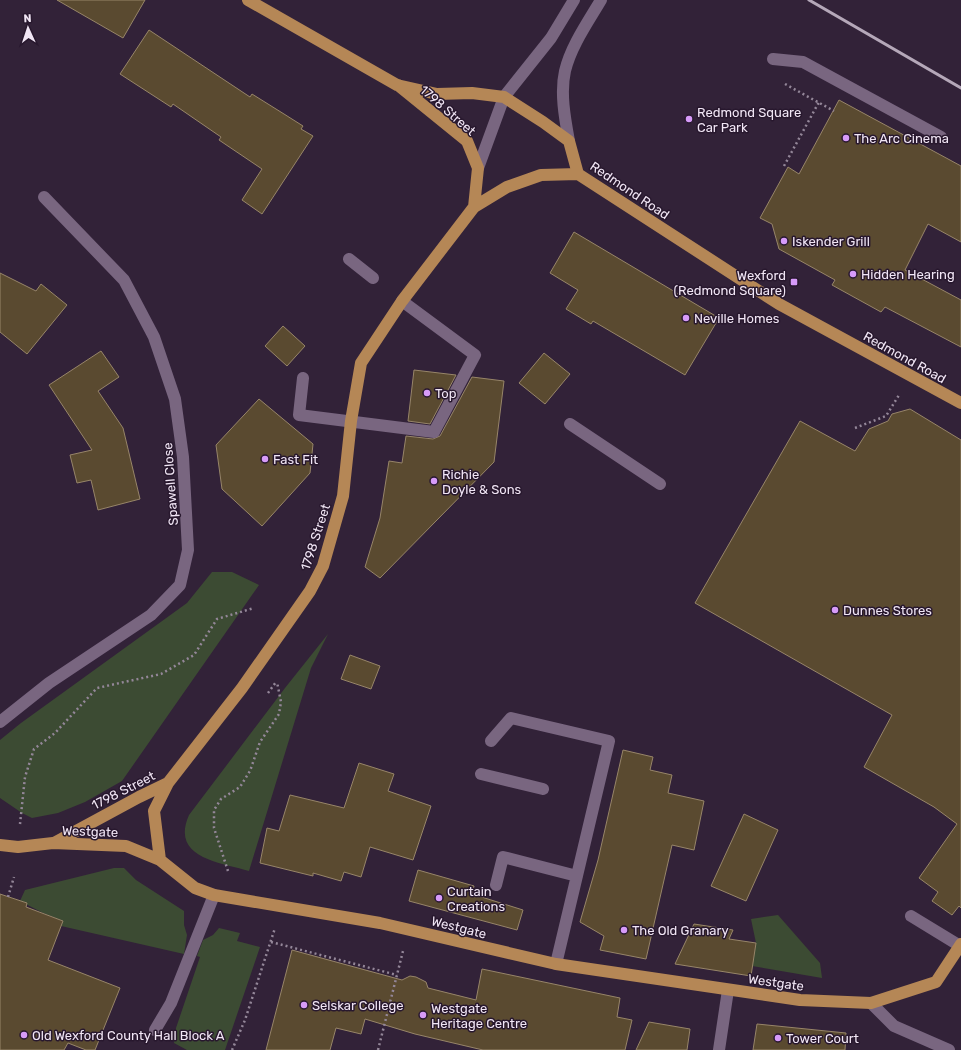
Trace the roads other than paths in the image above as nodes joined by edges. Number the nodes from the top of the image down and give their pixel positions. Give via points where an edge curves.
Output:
1 (248, 0) edge
2 (574, 0) edge
3 (601, 0) edge
4 (773, 59) dead end
5 (397, 84) junction
6 (504, 97) junction
7 (940, 137) dead end
8 (569, 141) junction
9 (478, 168) junction
10 (578, 174) junction
11 (44, 197) dead end
12 (474, 207) junction
13 (349, 259) dead end
14 (373, 278) dead end
15 (402, 301) junction
16 (303, 378) dead end
17 (961, 403) edge
18 (350, 421) junction
19 (570, 424) dead end
20 (660, 484) dead end
21 (0, 722) edge
22 (491, 741) dead end
23 (481, 774) dead end
24 (168, 783) junction
25 (543, 789) dead end
26 (53, 843) junction
27 (0, 845) edge
28 (160, 860) junction
29 (577, 876) junction
30 (496, 885) dead end
31 (214, 895) junction
32 (911, 916) dead end
33 (960, 945) edge
34 (556, 964) junction
35 (728, 990) junction
36 (871, 1003) junction
37 (155, 1030) dead end
38 (943, 1049) edge
39 (719, 1050) edge

1 - 5 main road
2 - 6 street via 551,38
3 - 8 street via 574,49 565,72 564,111
4 - 7 street via 803,62
5 - 6 main road via 437,94 472,93
5 - 9 main road, 1798 Street via 467,142
6 - 8 main road
6 - 9 street
8 - 10 main road, Redmond Road
9 - 12 main road, 1798 Street
10 - 12 main road, 1798 Street via 541,175 507,187
10 - 17 main road, Redmond Road via 779,304
11 - 21 street, Spawell Close via 124,280 154,337 175,399 183,457 188,550 180,585 151,615 49,683
12 - 15 main road, 1798 Street
13 - 14 street
15 - 18 main road, 1798 Street via 361,363
15 - 18 street via 475,355 434,432
16 - 18 street via 299,415
18 - 24 main road, 1798 Street via 343,496 323,566 310,591 242,688
19 - 20 street
22 - 29 street via 511,718 608,741
23 - 25 street
24 - 26 main road, 1798 Street
24 - 28 main road via 154,811
26 - 27 main road via 18,847
26 - 28 main road, Westgate via 126,846
28 - 31 main road, Westgate via 195,888
29 - 30 street via 503,857
29 - 34 street
31 - 34 main road, Westgate via 380,923
31 - 37 street via 171,1003
32 - 33 street
33 - 36 main road via 936,982
34 - 35 main road, Westgate
35 - 36 main road, Westgate via 800,1000
35 - 39 street
36 - 38 street via 894,1026

